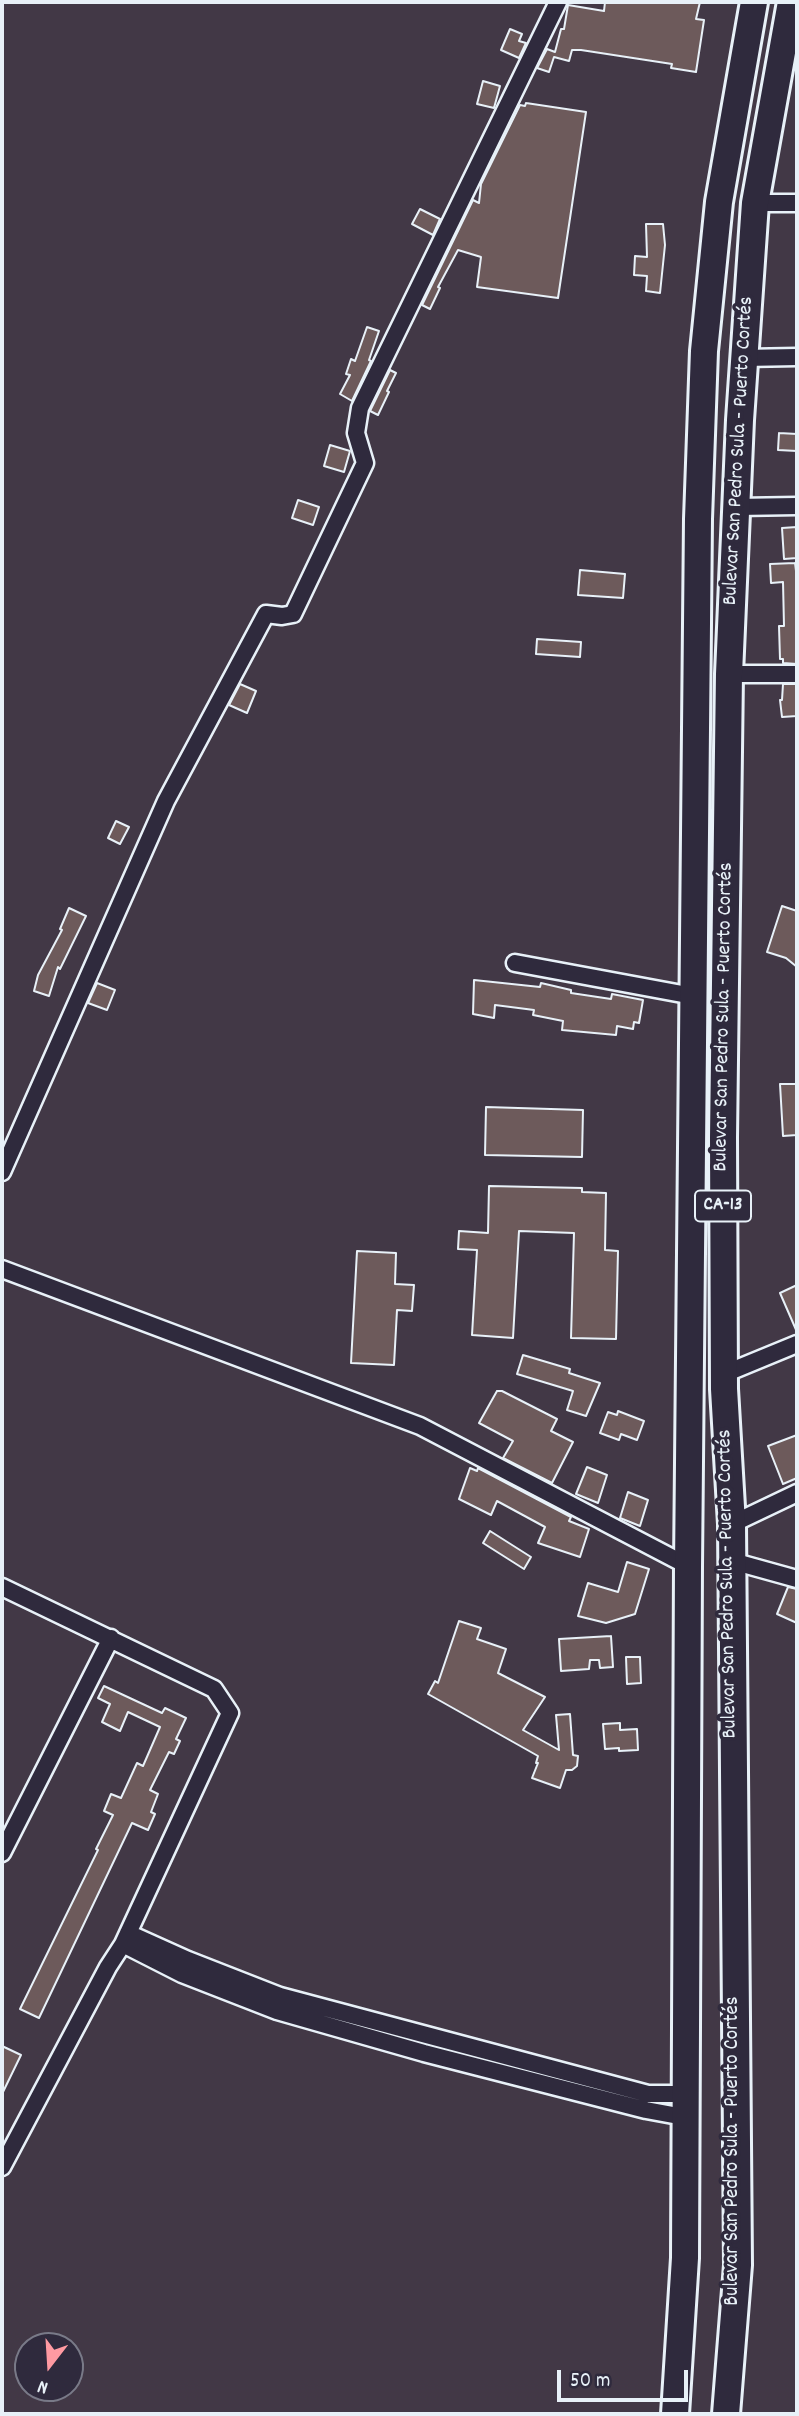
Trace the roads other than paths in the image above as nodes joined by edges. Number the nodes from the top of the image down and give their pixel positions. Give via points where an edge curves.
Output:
1 (558, 2) edge
2 (754, 2) edge
3 (792, 16) edge
4 (797, 202) edge
5 (754, 203) junction
6 (797, 357) edge
7 (744, 358) junction
8 (703, 382) junction
9 (740, 420) junction
10 (700, 458) junction
11 (797, 506) edge
12 (737, 507) junction
13 (729, 674) junction
14 (797, 674) edge
15 (515, 963) dead end
16 (693, 996) junction
17 (2, 1172) edge
18 (2, 1269) edge
19 (797, 1345) edge
20 (724, 1374) junction
21 (797, 1493) edge
22 (732, 1524) junction
23 (732, 1561) junction
24 (688, 1566) junction
25 (797, 1579) edge
26 (2, 1587) edge
27 (111, 1638) junction
28 (2, 1853) edge
29 (126, 1938) junction
30 (685, 2105) junction
31 (3, 2163) edge
32 (675, 2414) edge
33 (726, 2414) edge

1 - 17 street via 360,408 356,433 365,463 347,501 293,614 266,614 166,801
2 - 8 highway, Bulevar San Pedro Sula - Puerto Cortés / CA-13 via 719,202
3 - 5 highway, Bulevar San Pedro Sula - Puerto Cortés / CA-13
4 - 5 street
5 - 7 highway, Bulevar San Pedro Sula - Puerto Cortés / CA-13
6 - 7 street
7 - 9 highway, Bulevar San Pedro Sula - Puerto Cortés / CA-13
8 - 9 highway via 716,407
8 - 10 highway, Bulevar San Pedro Sula - Puerto Cortés / CA-13
9 - 12 highway, Bulevar San Pedro Sula - Puerto Cortés / CA-13
10 - 12 highway via 717,467
10 - 16 highway, Bulevar San Pedro Sula - Puerto Cortés / CA-13
11 - 12 street
12 - 13 highway, Bulevar San Pedro Sula - Puerto Cortés / CA-13
13 - 14 street
13 - 20 highway, Bulevar San Pedro Sula - Puerto Cortés / CA-13
15 - 16 street
16 - 24 highway, Bulevar San Pedro Sula - Puerto Cortés / CA-13
18 - 24 street via 419,1426
19 - 20 street
20 - 22 highway, Bulevar San Pedro Sula - Puerto Cortés / CA-13
21 - 22 street
22 - 23 highway, Bulevar San Pedro Sula - Puerto Cortés / CA-13
23 - 25 street
23 - 33 highway, Bulevar San Pedro Sula - Puerto Cortés / CA-13 via 738,2265
24 - 30 highway, Bulevar San Pedro Sula - Puerto Cortés / CA-13
26 - 27 street
27 - 28 street
27 - 29 street via 214,1689 230,1713
29 - 30 street via 280,1996
29 - 30 street via 182,1974 277,2011 646,2110
29 - 31 street
30 - 32 highway, Bulevar San Pedro Sula - Puerto Cortés / CA-13 via 685,2258

